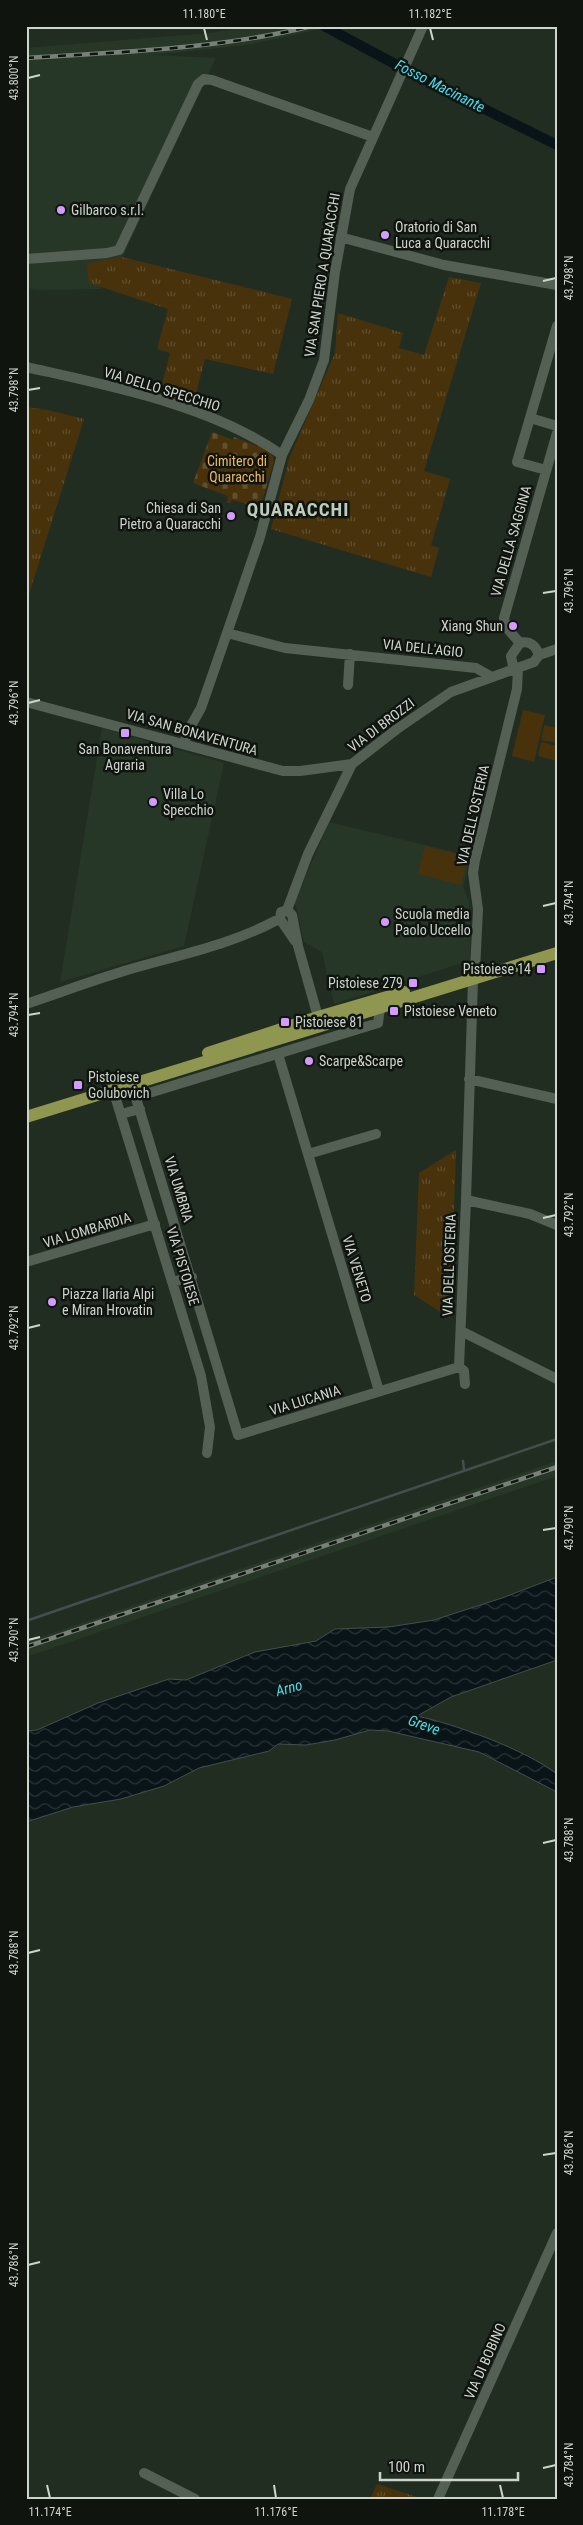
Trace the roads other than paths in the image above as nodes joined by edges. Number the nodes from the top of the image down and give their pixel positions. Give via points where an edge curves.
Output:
1 (423, 26) edge
2 (373, 137) junction
3 (340, 237) junction
4 (26, 259) edge
5 (557, 285) edge
6 (557, 326) edge
7 (26, 367) edge
8 (530, 418) junction
9 (557, 426) edge
10 (557, 433) edge
11 (282, 455) junction
12 (546, 470) junction
13 (227, 633) junction
14 (520, 643) junction
15 (557, 649) edge
16 (350, 654) junction
17 (539, 655) junction
18 (518, 668) junction
19 (490, 676) junction
20 (348, 685) dead end
21 (26, 702) edge
22 (184, 744) junction
23 (352, 764) junction
24 (286, 918) junction
25 (557, 946) edge
26 (557, 953) edge
27 (474, 975) junction
28 (26, 1004) edge
29 (380, 1008) junction
30 (320, 1022) junction
31 (278, 1054) junction
32 (152, 1079) junction
33 (469, 1079) junction
34 (112, 1087) junction
35 (164, 1088) junction
36 (134, 1091) junction
37 (557, 1099) edge
38 (26, 1109) edge
39 (140, 1109) junction
40 (121, 1114) junction
41 (26, 1118) edge
42 (376, 1134) dead end
43 (308, 1154) junction
44 (466, 1200) junction
45 (155, 1224) junction
46 (557, 1225) edge
47 (26, 1262) edge
48 (192, 1277) junction
49 (172, 1282) junction
50 (461, 1331) junction
51 (459, 1367) junction
52 (557, 1379) edge
53 (465, 1384) dead end
54 (379, 1391) junction
55 (238, 1435) joint
56 (207, 1453) dead end
57 (557, 2234) edge
58 (144, 2473) dead end
59 (195, 2499) edge
60 (438, 2499) edge

1 - 2 street, VIA SAN PIERO A QUARACCHI
2 - 3 street, VIA SAN PIERO A QUARACCHI via 350,189
2 - 4 street via 204,79 198,84 119,250
3 - 5 street via 444,264
3 - 11 street, VIA SAN PIERO A QUARACCHI via 326,354 309,400
6 - 8 street, VIA DELLA SAGGINA
7 - 11 street, VIA DELLO SPECCHIO via 195,412 254,436
8 - 9 street
8 - 12 street, VIA DELLA SAGGINA via 517,462
10 - 12 street, VIA DELLA SAGGINA
11 - 13 street, VIA SAN PIERO A QUARACCHI via 260,536
12 - 14 street, VIA DELLA SAGGINA via 504,618 506,627
13 - 16 street, VIA DELL'AGIO via 275,647
13 - 22 street, VIA SAN PIERO A QUARACCHI
14 - 17 street via 533,645
14 - 18 street via 511,656 513,666
15 - 17 street, VIA DI BROZZI
16 - 19 street, VIA DELL'AGIO via 476,668
16 - 20 street
17 - 18 street, VIA DI BROZZI via 534,662
18 - 19 street, VIA DI BROZZI
18 - 27 street, VIA DELL'OSTERIA via 517,689 474,866 478,908
19 - 23 street, VIA DI BROZZI via 443,697
21 - 22 street, VIA SAN BONAVENTURA
22 - 23 street, VIA SAN BONAVENTURA via 283,771
23 - 24 street, VIA DI BROZZI via 308,854
24 - 28 street via 194,952 123,971
24 - 30 street via 298,946
25 - 27 main road
26 - 27 main road
27 - 29 main road
27 - 30 main road
27 - 33 street, VIA DELL'OSTERIA
29 - 30 main road
29 - 31 street via 378,1023
30 - 32 main road
30 - 34 main road
31 - 35 street
31 - 43 street, VIA VENETO
32 - 35 street
32 - 36 main road
33 - 37 street
33 - 44 street, VIA DELL'OSTERIA
34 - 36 main road
34 - 38 main road
34 - 40 street, VIA PISTOIESE
34 - 41 main road
35 - 36 street
36 - 39 street, VIA UMBRIA
39 - 40 street
39 - 48 street, VIA UMBRIA
40 - 45 street, VIA PISTOIESE
42 - 43 street
43 - 54 street, VIA VENETO
44 - 46 street, VIA DELL'OSTERIA via 530,1214
44 - 50 street, VIA DELL'OSTERIA
45 - 47 street, VIA LOMBARDIA
45 - 49 street, VIA PISTOIESE
48 - 49 street
48 - 55 street, VIA UMBRIA
49 - 56 street, VIA PISTOIESE via 206,1400 210,1427
50 - 51 street, VIA DELL'OSTERIA
50 - 52 street, VIA DELL'OSTERIA
51 - 53 street, VIA DELL'OSTERIA via 464,1371
51 - 54 street, VIA LUCANIA
54 - 55 street, VIA LUCANIA
57 - 60 street, VIA DI BOBINO
58 - 59 street

